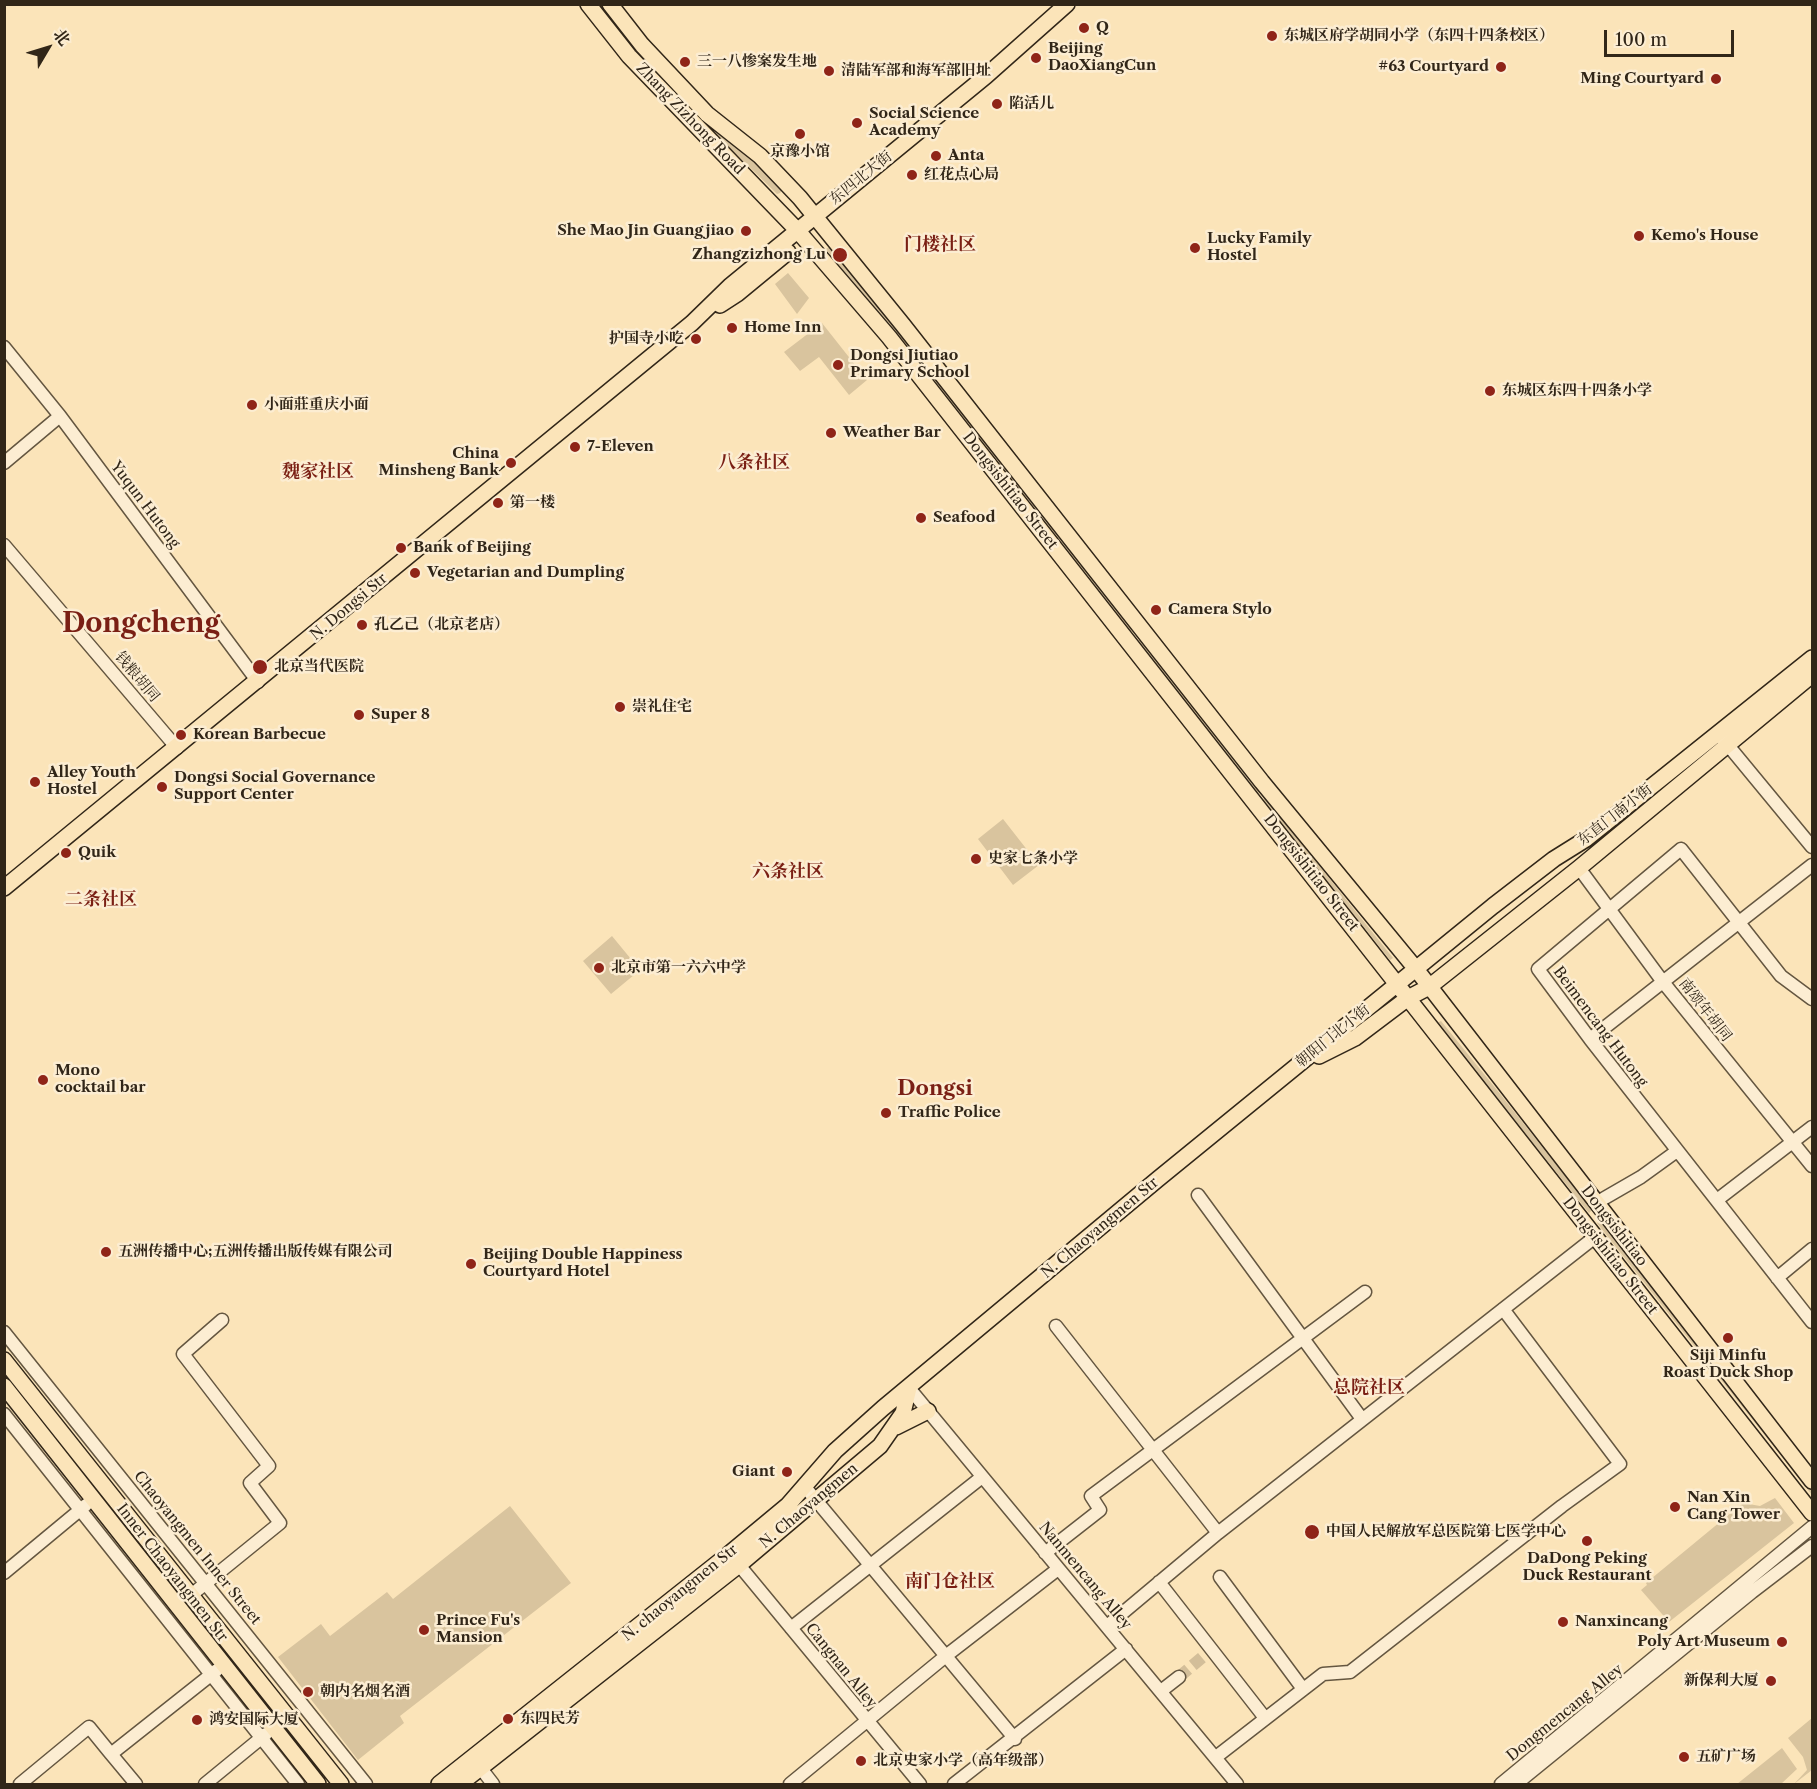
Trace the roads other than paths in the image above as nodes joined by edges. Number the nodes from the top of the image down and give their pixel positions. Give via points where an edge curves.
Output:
1 (588, 4) edge
2 (610, 4) edge
3 (1067, 4) edge
4 (817, 220) junction
5 (801, 234) junction
6 (692, 322) joint
7 (4, 347) edge
8 (60, 416) junction
9 (4, 463) edge
10 (4, 544) edge
11 (1812, 658) edge
12 (1812, 675) edge
13 (258, 682) junction
14 (1718, 732) junction
15 (1727, 745) junction
16 (177, 748) junction
17 (1812, 847) edge
18 (1812, 865) edge
19 (1579, 868) junction
20 (4, 888) edge
21 (1610, 911) junction
22 (1741, 923) junction
23 (1416, 969) junction
24 (1664, 982) junction
25 (1398, 983) junction
26 (1429, 987) junction
27 (1408, 998) junction
28 (1812, 999) edge
29 (1590, 1040) junction
30 (1292, 1070) junction
31 (1812, 1127) edge
32 (1793, 1143) junction
33 (1677, 1151) junction
34 (1812, 1166) edge
35 (1198, 1195) dead end
36 (1717, 1200) junction
37 (1596, 1203) junction
38 (1595, 1237) junction
39 (1812, 1250) edge
40 (1777, 1278) junction
41 (1365, 1292) dead end
42 (1503, 1309) junction
43 (222, 1320) dead end
44 (1812, 1322) edge
45 (1056, 1326) dead end
46 (4, 1332) edge
47 (1303, 1338) junction
48 (4, 1360) edge
49 (4, 1386) edge
50 (909, 1388) junction
51 (928, 1411) junction
52 (4, 1414) edge
53 (1362, 1419) junction
54 (894, 1428) junction
55 (1153, 1448) junction
56 (982, 1477) junction
57 (1812, 1481) edge
58 (805, 1487) junction
59 (93, 1498) junction
60 (817, 1499) junction
61 (81, 1510) junction
62 (1812, 1513) edge
63 (1812, 1527) edge
64 (1218, 1533) junction
65 (1812, 1546) edge
66 (1045, 1553) junction
67 (739, 1565) junction
68 (871, 1565) junction
69 (1058, 1569) junction
70 (5, 1571) edge
71 (1220, 1577) dead end
72 (1159, 1582) junction
73 (206, 1583) junction
74 (190, 1596) junction
75 (1107, 1626) junction
76 (791, 1628) junction
77 (1126, 1649) junction
78 (947, 1655) junction
79 (224, 1663) junction
80 (213, 1675) junction
81 (1179, 1677) tunnel mouth
82 (1303, 1689) junction
83 (1161, 1691) junction
84 (1265, 1718) junction
85 (867, 1722) junction
86 (274, 1728) junction
87 (261, 1738) junction
88 (1015, 1739) junction
89 (111, 1754) junction
90 (1216, 1757) junction
91 (477, 1763) junction
92 (20, 1785) edge
93 (136, 1785) edge
94 (205, 1785) edge
95 (298, 1785) edge
96 (318, 1785) edge
97 (341, 1785) edge
98 (366, 1785) edge
99 (439, 1785) edge
100 (460, 1785) edge
101 (493, 1785) edge
102 (789, 1785) edge
103 (920, 1785) edge
104 (954, 1785) edge
105 (1237, 1785) edge
106 (1501, 1785) edge
107 (1516, 1785) edge

1 - 5 main road, Zhang Zizhong Road via 629,56
2 - 4 main road, Zhang Zizhong Road via 642,45 707,114 760,156
3 - 4 main road, 东四北大街
4 - 5 main road, 东四北大街
4 - 23 main road, Dongsishitiao Street via 1262,782
5 - 6 main road, 东四北大街 via 730,286
5 - 25 main road, Dongsishitiao Street via 889,337
6 - 13 main road, N. Dongsi Str
7 - 8 street, Yuqun Hutong
8 - 9 street
8 - 13 street, Yuqun Hutong
10 - 16 street, 钱粮胡同
11 - 14 main road, 东直门南小街
12 - 15 main road, 东直门南小街
13 - 16 main road, N. Dongsi Str
14 - 15 street
14 - 23 main road, 东直门南小街
15 - 17 street
15 - 19 main road, 东直门南小街
16 - 20 main road, N. Dongsi Str
18 - 22 street
19 - 21 street, 南颂年胡同
19 - 26 main road, 东直门南小街
21 - 22 street, Beimencang Hutong via 1681,849
21 - 24 street, 南颂年胡同
21 - 29 street, Beimencang Hutong via 1538,969
22 - 24 street
22 - 28 street, Beimencang Hutong via 1781,976
23 - 25 main road, 东直门南小街
23 - 26 main road, Dongsishitiao
24 - 29 street
24 - 32 street, 南颂年胡同
25 - 27 main road, Dongsishitiao Street
25 - 30 main road, 朝阳门北小街
26 - 27 main road, 东直门南小街
26 - 37 main road, Dongsishitiao
27 - 30 main road, 朝阳门北小街 via 1355,1038
27 - 38 main road, Dongsishitiao Street
29 - 33 street, Beimencang Hutong
30 - 50 main road, N. Chaoyangmen Str
31 - 32 street
32 - 34 street, 南颂年胡同
32 - 36 street
33 - 36 street, Beimencang Hutong
33 - 37 street
35 - 47 street
36 - 40 street, Beimencang Hutong
37 - 57 main road, Dongsishitiao
38 - 42 street
38 - 62 main road, Dongsishitiao Street
39 - 40 street
40 - 44 street, Beimencang Hutong
41 - 47 street
42 - 53 street
42 - 82 street via 1620,1464 1350,1672 1323,1674
43 - 73 street via 183,1354 269,1466 250,1483 280,1523
45 - 55 street
46 - 73 street, Chaoyangmen Inner Street
47 - 53 street
47 - 55 street
48 - 74 main road, Inner Chaoyangmen Str
49 - 59 main road, Inner Chaoyangmen Str
50 - 51 street, Nanmencang Alley
50 - 54 main road, N. Chaoyangmen via 903,1413
50 - 58 main road, N. chaoyangmen Str via 835,1451
51 - 54 main road
51 - 56 street, Nanmencang Alley
52 - 61 street
53 - 64 street
54 - 60 main road, N. Chaoyangmen via 879,1446
55 - 64 street
55 - 66 street via 1091,1496 1100,1510
56 - 66 street, Nanmencang Alley
56 - 68 street
58 - 60 street
58 - 91 main road, N. chaoyangmen Str
59 - 61 street
59 - 79 main road, Inner Chaoyangmen Str
60 - 67 main road, N. Chaoyangmen
60 - 68 street
61 - 70 street
61 - 80 street
63 - 106 street, Dongmencang Alley
64 - 72 street
65 - 107 street, Dongmencang Alley
66 - 69 street, Nanmencang Alley
67 - 76 street, Cangnan Alley
67 - 91 main road, N. Chaoyangmen
68 - 76 street
68 - 78 street
69 - 75 street, Nanmencang Alley
69 - 78 street
71 - 82 street
72 - 75 street
72 - 84 street via 1208,1653
73 - 74 street
73 - 98 street, Chaoyangmen Inner Street
74 - 97 main road, Inner Chaoyangmen Str
75 - 77 street, Nanmencang Alley
76 - 85 street, Cangnan Alley
77 - 83 street, Nanmencang Alley
77 - 88 street
78 - 85 street
78 - 88 street
79 - 80 street
79 - 86 main road, Inner Chaoyangmen Str
80 - 87 street
80 - 89 street
81 - 83 street
82 - 84 street
83 - 90 street, Nanmencang Alley
84 - 90 street
85 - 102 street
85 - 103 street, Cangnan Alley
86 - 87 street
86 - 96 main road, Inner Chaoyangmen Str
87 - 94 street
87 - 95 street
88 - 104 street
89 - 92 street via 89,1727
89 - 93 street
90 - 105 street, Nanmencang Alley
91 - 99 main road, N. chaoyangmen Str
91 - 100 main road, N. Chaoyangmen
91 - 101 street

